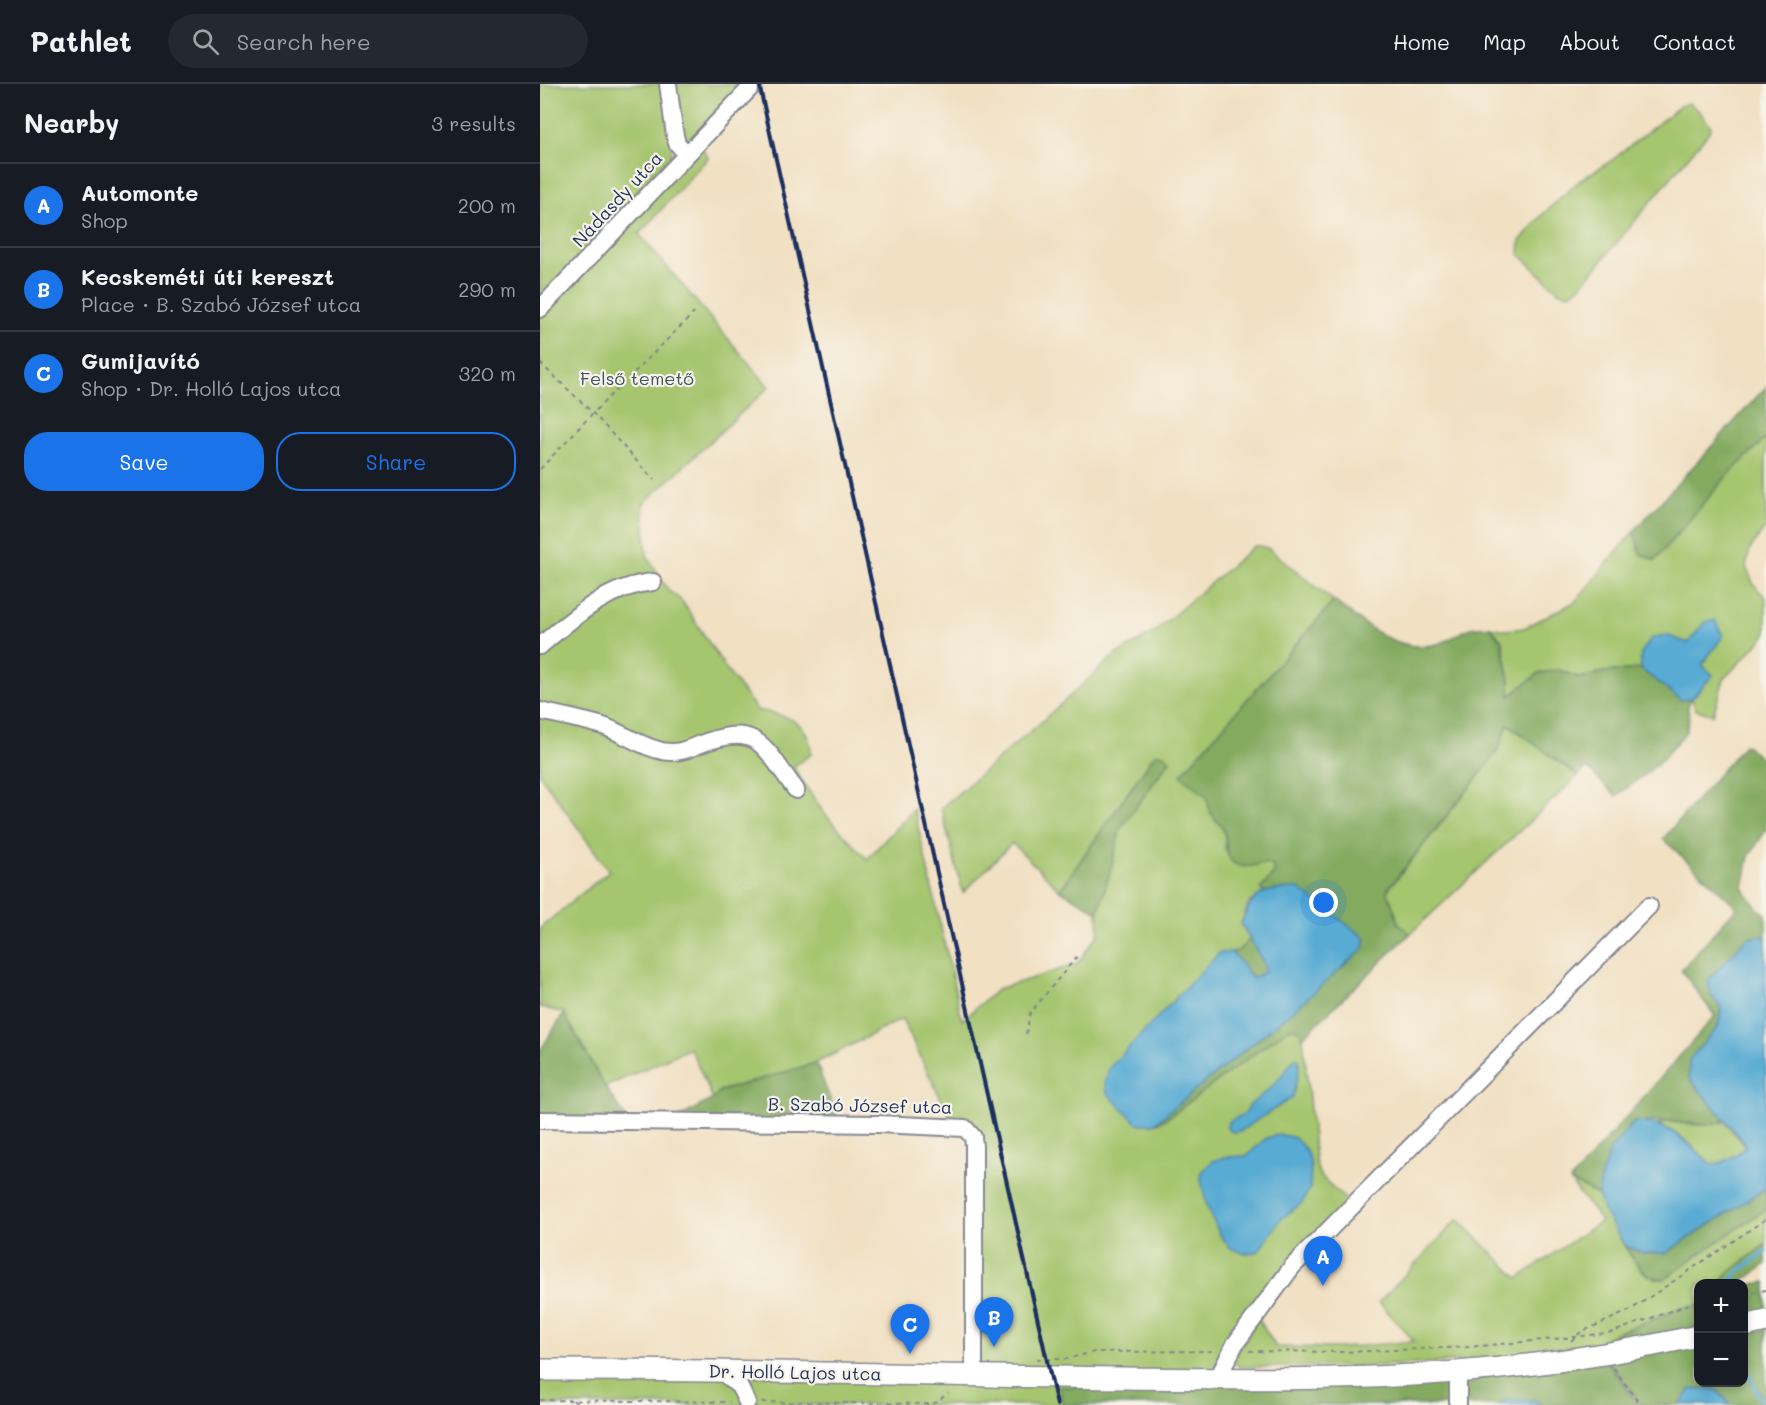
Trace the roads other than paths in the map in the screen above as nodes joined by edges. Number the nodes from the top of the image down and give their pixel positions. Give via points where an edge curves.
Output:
1 (668, 84) edge
2 (754, 84) edge
3 (686, 154) junction
4 (540, 309) edge
5 (654, 582) dead end
6 (540, 646) edge
7 (540, 711) edge
8 (796, 790) dead end
9 (1649, 906) dead end
10 (540, 1120) edge
11 (1766, 1321) edge
12 (1748, 1325) edge
13 (1694, 1337) edge
14 (540, 1370) edge
15 (721, 1371) junction
16 (747, 1371) junction
17 (1458, 1372) junction
18 (974, 1376) junction
19 (1218, 1378) junction
20 (1458, 1405) edge

1 - 3 street via 675,136
2 - 3 street, Nádasdy utca
3 - 4 street, Nádasdy utca
5 - 6 street via 624,587 605,596
7 - 8 street via 604,727 665,752 680,752 730,734 751,737
9 - 19 street via 1292,1267 1231,1350
10 - 18 street, B. Szabó József utca via 965,1128 974,1146
11 - 12 main road
13 - 17 main road, Dr. Holló Lajos utca via 1604,1354
14 - 15 main road, Dr. Holló Lajos utca
15 - 16 main road, Dr. Holló Lajos utca
15 - 16 street via 740,1386 747,1402
16 - 18 main road, Dr. Holló Lajos utca
17 - 19 main road, Dr. Holló Lajos utca
17 - 20 street
18 - 19 main road, Dr. Holló Lajos utca

